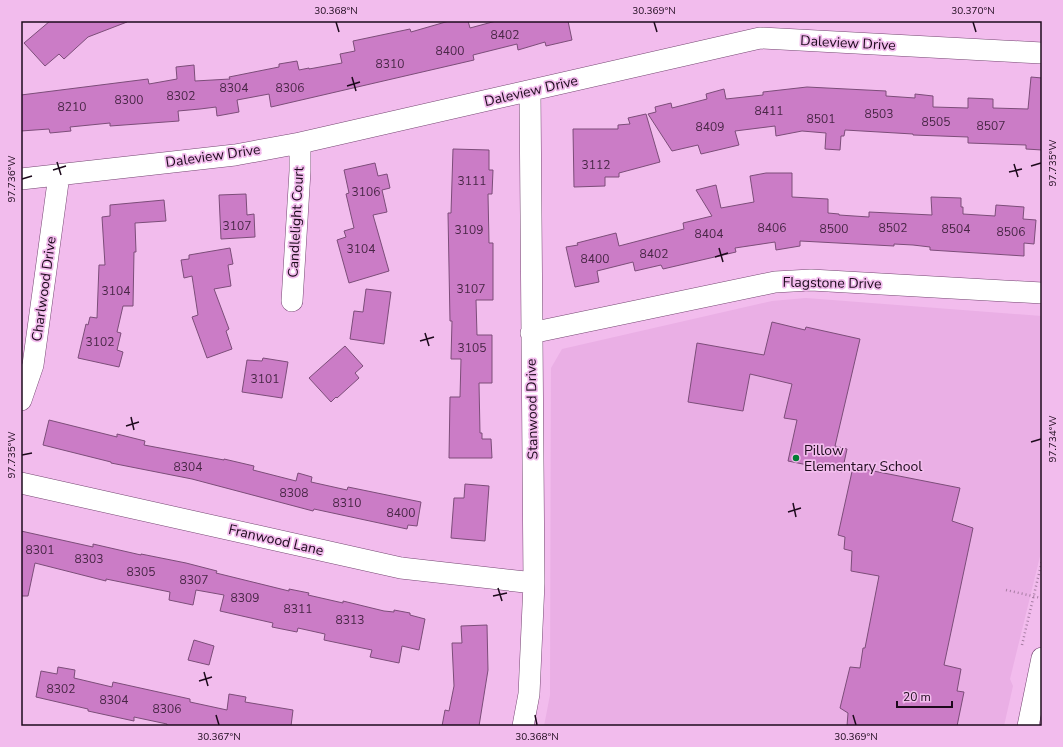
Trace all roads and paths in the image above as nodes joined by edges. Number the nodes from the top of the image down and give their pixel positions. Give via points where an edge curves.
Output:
1 (1042, 53) edge
2 (530, 91) junction
3 (300, 143) junction
4 (59, 176) junction
5 (21, 179) edge
6 (1042, 293) edge
7 (292, 302) dead end
8 (531, 333) junction
9 (21, 400) edge
10 (21, 483) edge
11 (1042, 561) edge
12 (534, 583) junction
13 (1006, 590) dead end
14 (1034, 597) junction
15 (1041, 598) dead end
16 (1022, 644) dead end
17 (1042, 658) edge
18 (523, 726) edge
19 (1028, 726) edge

1 - 2 street, Daleview Drive via 760,38
2 - 3 street, Daleview Drive
2 - 8 street, Stanwood Drive
3 - 4 street, Daleview Drive via 235,155
3 - 7 street, Candlelight Court
4 - 5 street, Daleview Drive
4 - 9 street, Charlwood Drive via 33,365
6 - 8 street, Flagstone Drive via 811,280 775,282
8 - 12 street, Stanwood Drive
10 - 12 street, Franwood Lane via 400,568
11 - 14 path
12 - 18 street, Stanwood Drive via 529,694
13 - 14 path
14 - 15 path
14 - 16 path
17 - 19 street

